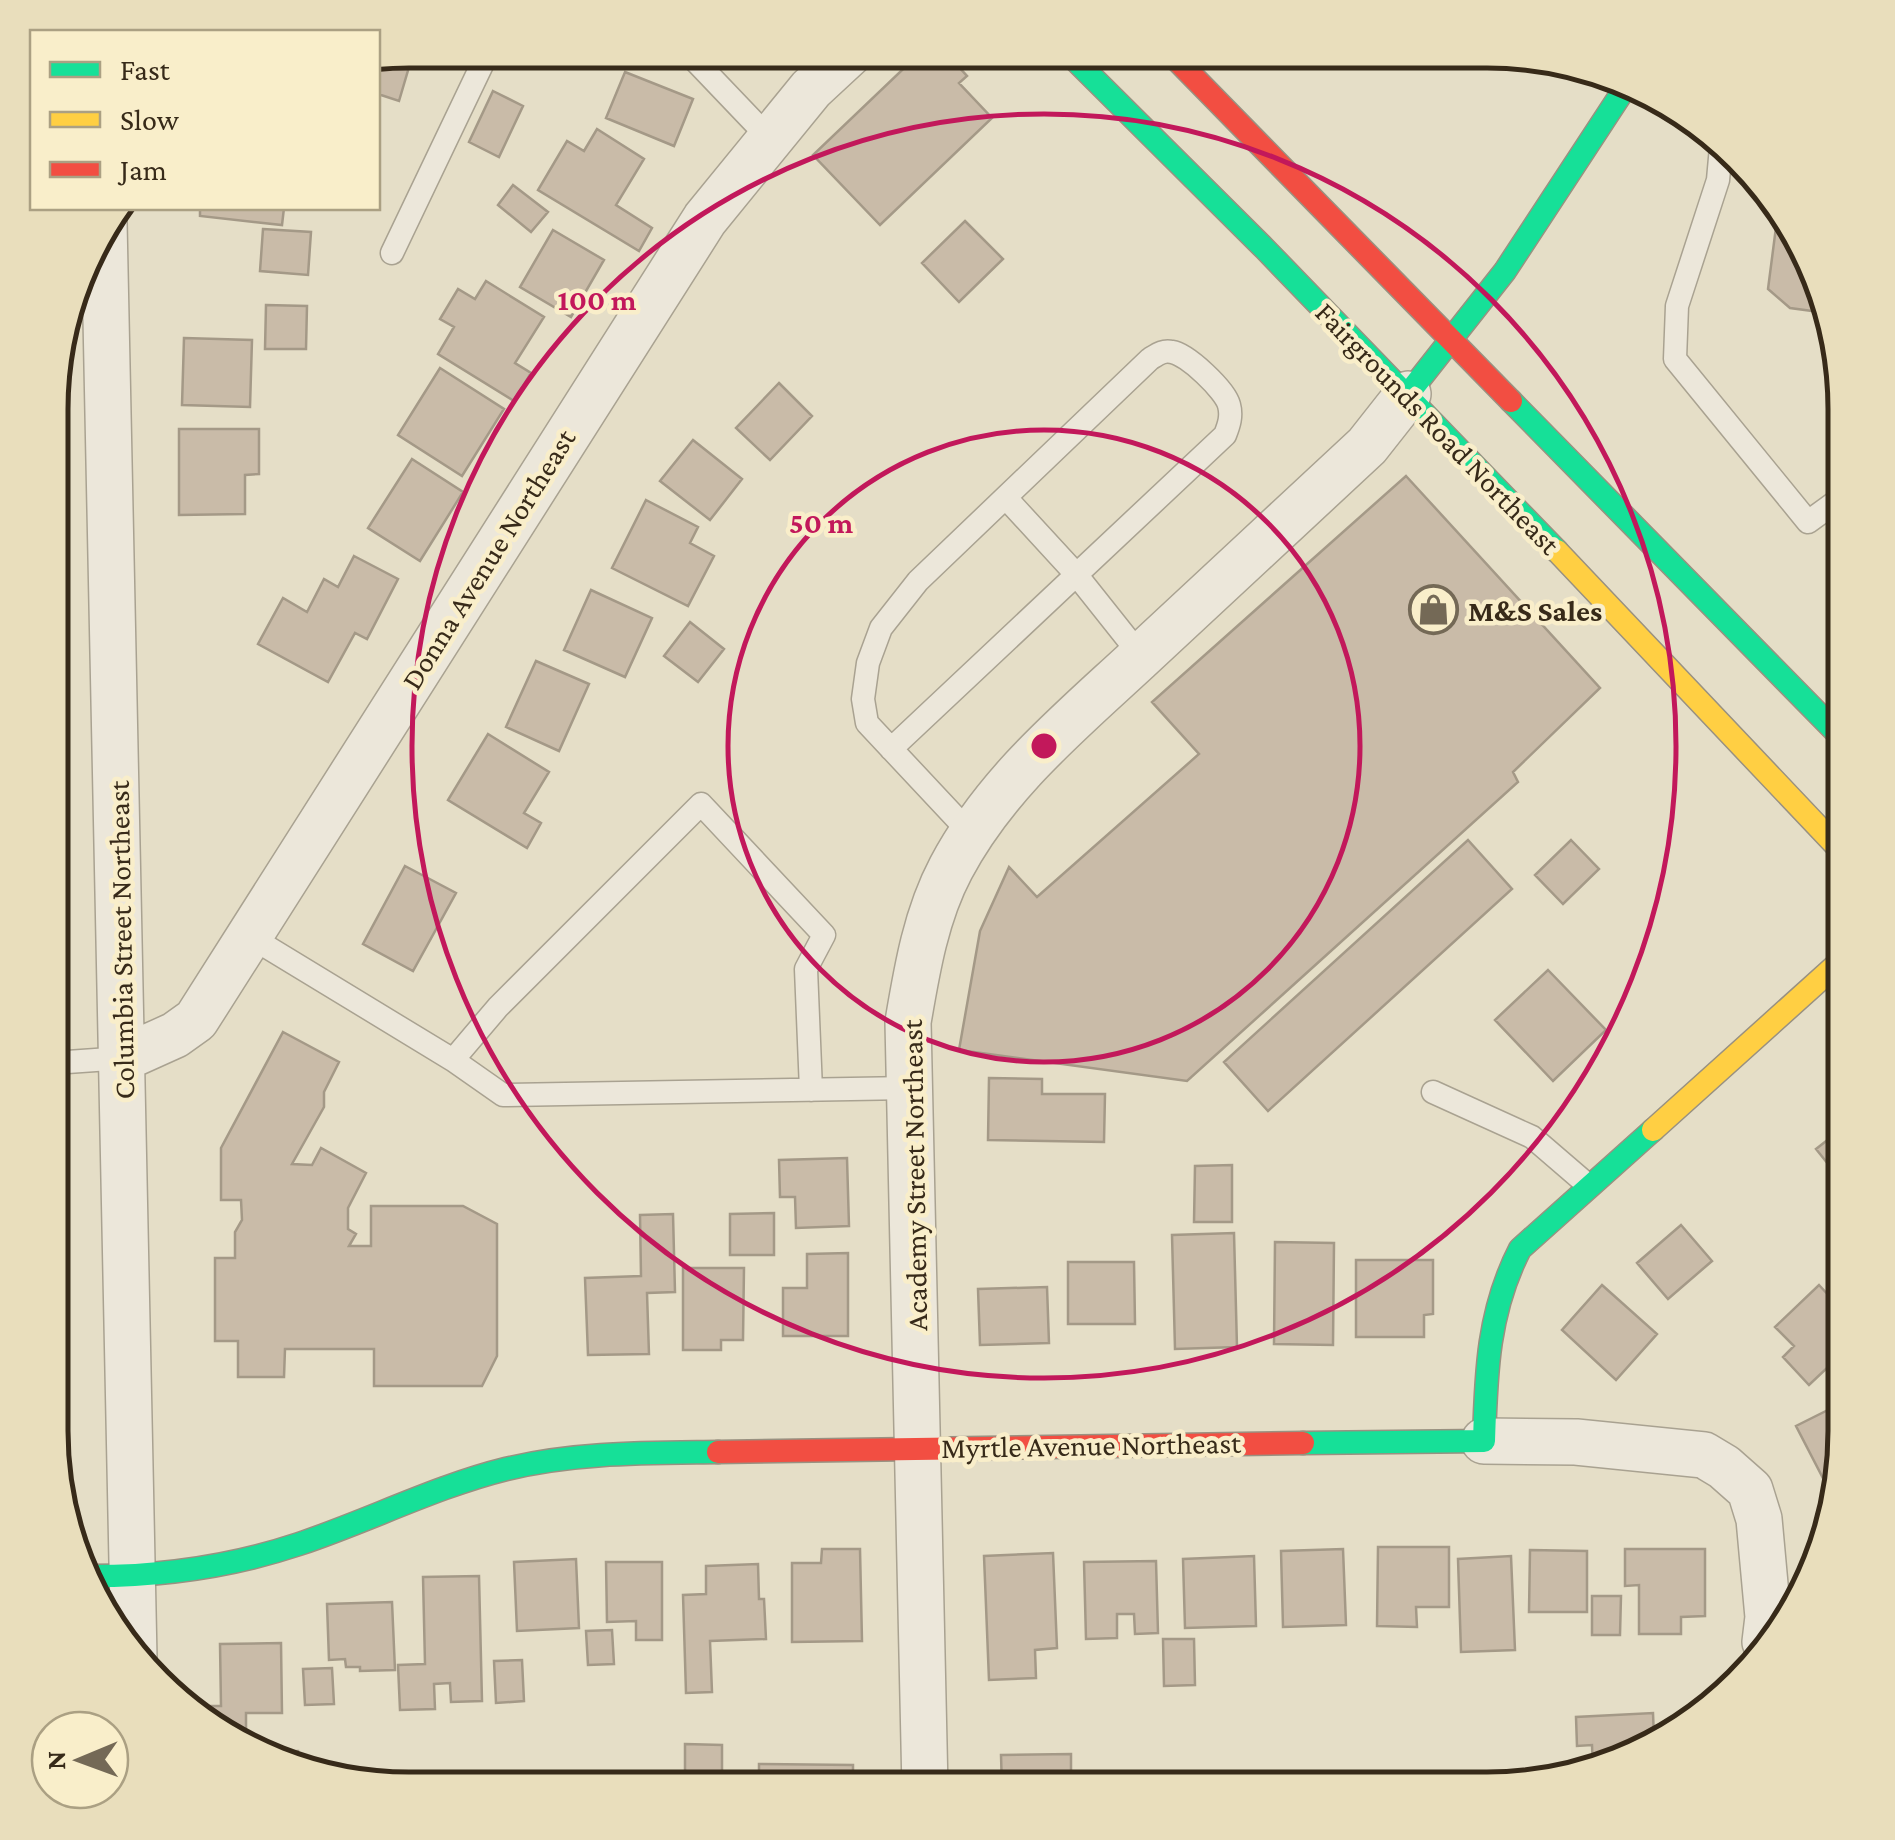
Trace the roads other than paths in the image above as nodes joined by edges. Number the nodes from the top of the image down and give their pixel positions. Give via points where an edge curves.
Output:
1 (480, 68) edge
2 (702, 68) edge
3 (834, 68) edge
4 (1083, 68) edge
5 (1185, 68) edge
6 (1621, 96) edge
7 (770, 139) junction
8 (1720, 160) edge
9 (392, 253) dead end
10 (105, 254) edge
11 (1452, 340) junction
12 (1408, 394) junction
13 (1006, 498) junction
14 (1827, 508) edge
15 (1076, 573) junction
16 (1141, 656) junction
17 (1702, 705) junction
18 (1748, 721) dead end
19 (1827, 723) edge
20 (891, 749) junction
21 (971, 834) junction
22 (1827, 836) edge
23 (248, 936) junction
24 (1827, 973) edge
25 (124, 1058) junction
26 (453, 1060) junction
27 (68, 1062) edge
28 (910, 1088) junction
29 (812, 1090) junction
30 (1433, 1092) dead end
31 (1590, 1186) junction
32 (1484, 1441) junction
33 (919, 1447) junction
34 (100, 1576) edge
35 (133, 1577) junction
36 (1767, 1624) edge
37 (134, 1633) edge
38 (925, 1772) edge

1 - 9 lane
2 - 7 lane
3 - 7 street, Donna Avenue Northeast
4 - 12 main road, Fairgrounds Road Northeast
5 - 11 main road
6 - 11 main road
7 - 23 street, Donna Avenue Northeast via 705,219
8 - 14 lane via 1676,306 1675,359 1808,522
10 - 25 street, Columbia Street Northeast
11 - 12 main road
11 - 19 main road
12 - 16 street, Academy Street Northeast via 1367,446
12 - 17 main road, Fairgrounds Road Northeast
13 - 15 lane
13 - 15 lane via 1162,351 1188,358 1225,396 1225,436
13 - 20 lane via 918,581 881,628 863,699 867,723
15 - 16 lane
15 - 20 lane
16 - 21 street, Academy Street Northeast via 1028,761
17 - 18 main road
17 - 22 main road, Fairgrounds Road Northeast
20 - 21 lane
21 - 28 street, Academy Street Northeast via 917,964 908,1022
23 - 25 street, Donna Avenue Northeast via 196,1020
23 - 26 lane
24 - 31 main road
25 - 27 lane
25 - 35 street, Columbia Street Northeast
26 - 29 lane via 503,1095
26 - 29 lane via 701,804 824,935 806,969
28 - 29 lane
28 - 33 street, Academy Street Northeast
30 - 31 lane via 1532,1137
31 - 32 main road via 1520,1249 1504,1276 1489,1323
32 - 33 main road, Myrtle Avenue Northeast
32 - 36 street via 1668,1451 1704,1455 1724,1467 1750,1490 1760,1519
33 - 35 main road, Myrtle Avenue Northeast via 548,1460 502,1470 296,1545
33 - 38 street, Academy Street Northeast
34 - 35 main road, Myrtle Avenue Northeast
35 - 37 street, Columbia Street Northeast

